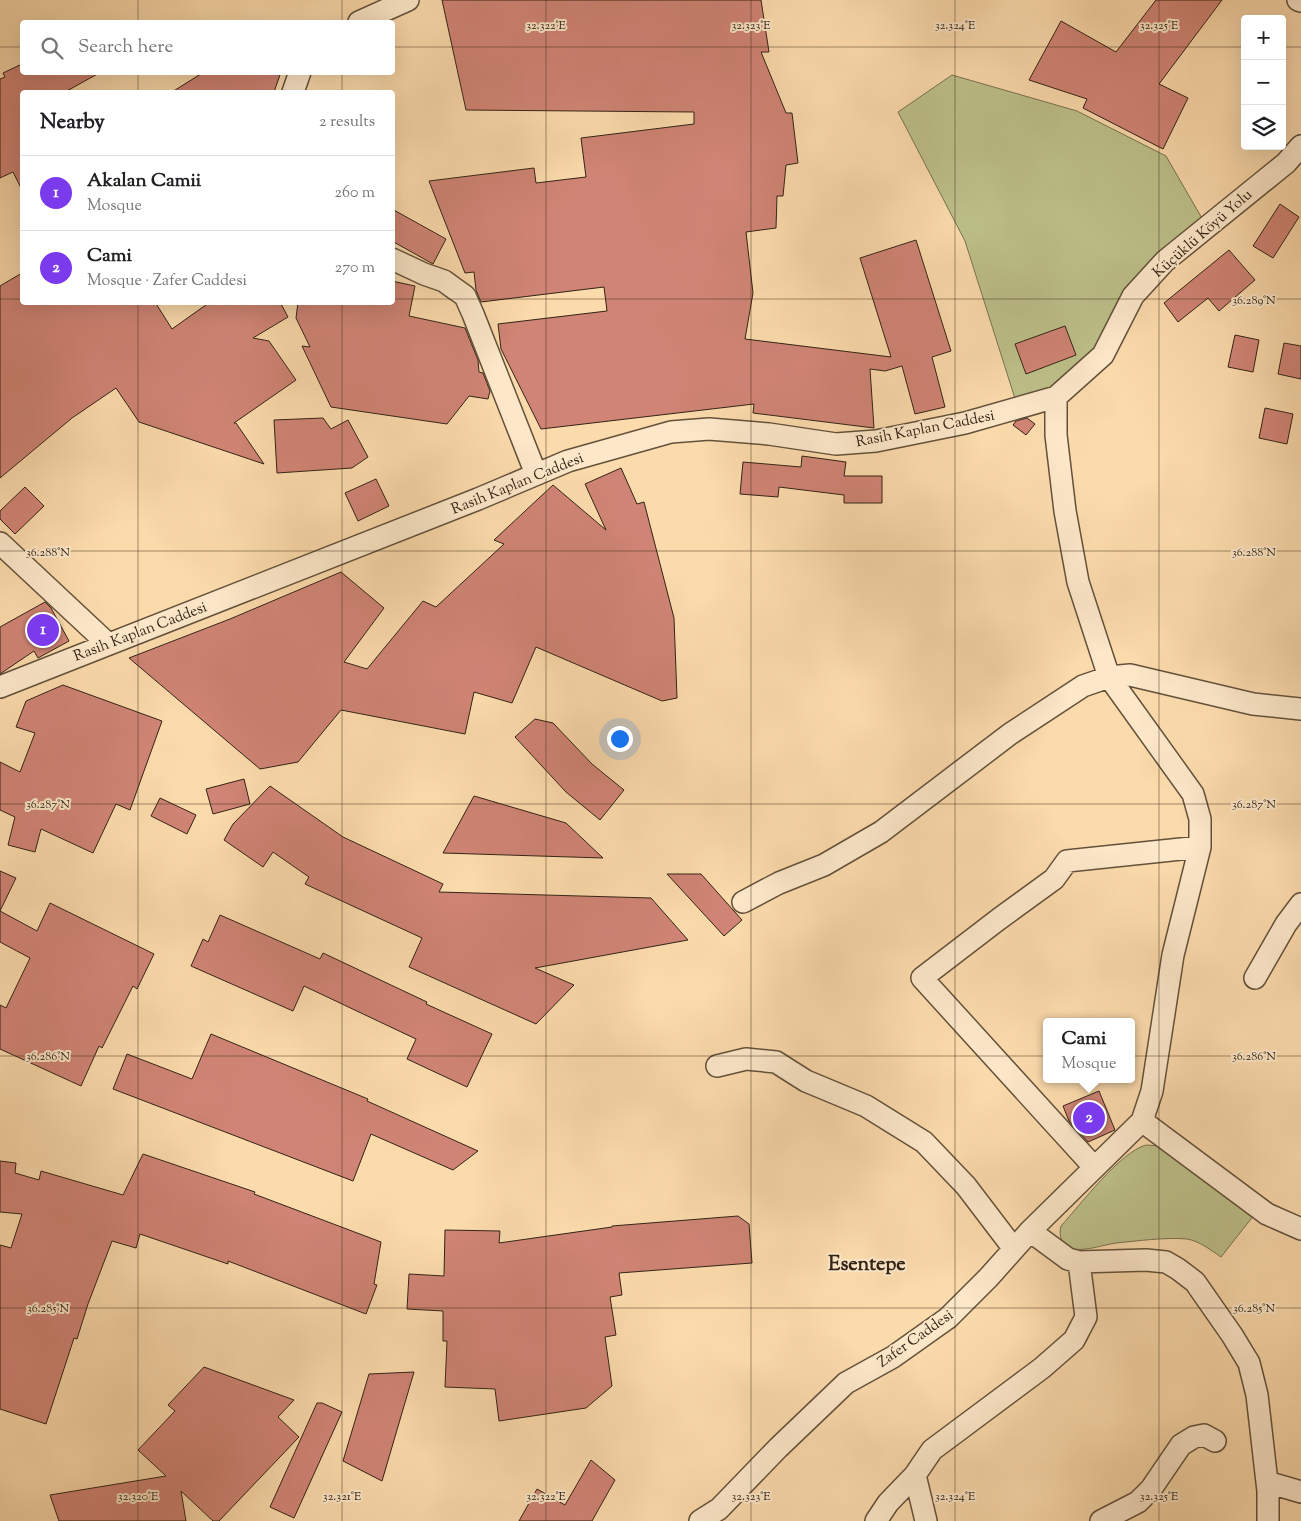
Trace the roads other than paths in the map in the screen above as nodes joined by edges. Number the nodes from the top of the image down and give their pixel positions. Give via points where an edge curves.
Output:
1 (408, 0) edge
2 (363, 20) edge
3 (299, 75) edge
4 (294, 90) edge
5 (1301, 146) edge
6 (395, 260) edge
7 (1080, 377) joint
8 (1056, 397) junction
9 (536, 474) junction
10 (0, 543) edge
11 (108, 644) junction
12 (1109, 677) junction
13 (0, 687) edge
14 (1301, 709) edge
15 (1200, 847) junction
16 (742, 902) dead end
17 (1301, 904) edge
18 (1256, 978) dead end
19 (717, 1066) dead end
20 (1142, 1121) junction
21 (1094, 1167) junction
22 (1301, 1229) edge
23 (1030, 1231) junction
24 (1014, 1249) junction
25 (1080, 1262) junction
26 (1215, 1441) dead end
27 (915, 1475) junction
28 (1267, 1482) junction
29 (1301, 1492) edge
30 (700, 1521) edge
31 (876, 1521) edge
32 (926, 1521) edge
33 (1101, 1521) edge
34 (1268, 1521) edge

1 - 2 street
3 - 4 street
5 - 7 street, Küçüklü Köyü Yolu via 1286,163 1165,261 1133,296 1103,355
6 - 9 street via 444,282 465,296
7 - 8 street, Rasih Kaplan Caddesi
8 - 9 street, Rasih Kaplan Caddesi via 965,423 868,442 836,444 709,428 671,432 568,460
8 - 12 street via 1056,435 1065,511 1078,582
9 - 11 street, Rasih Kaplan Caddesi
10 - 11 street
11 - 13 street, Rasih Kaplan Caddesi
12 - 14 street via 1130,675 1253,704
12 - 15 street via 1193,794 1200,819
12 - 16 street via 1083,686 1010,734 881,832 824,865
15 - 20 street via 1173,955 1152,1091
15 - 21 street via 1067,860 1054,879 922,978
17 - 18 street
19 - 24 street via 746,1058 776,1062 806,1081 866,1106 924,1142 966,1186
20 - 21 street, Zafer Caddesi
20 - 22 street via 1267,1214
21 - 23 street, Zafer Caddesi
23 - 24 street, Zafer Caddesi
23 - 25 street via 1068,1259
24 - 30 street, Zafer Caddesi via 948,1318 893,1357 846,1383 719,1509
25 - 27 street via 1086,1317 1074,1340 1042,1368 932,1450
25 - 28 street via 1166,1262 1195,1282 1249,1363 1257,1396
26 - 33 street via 1204,1435 1181,1445 1151,1489 1138,1502
27 - 31 street
27 - 32 street
28 - 29 street
28 - 34 street

